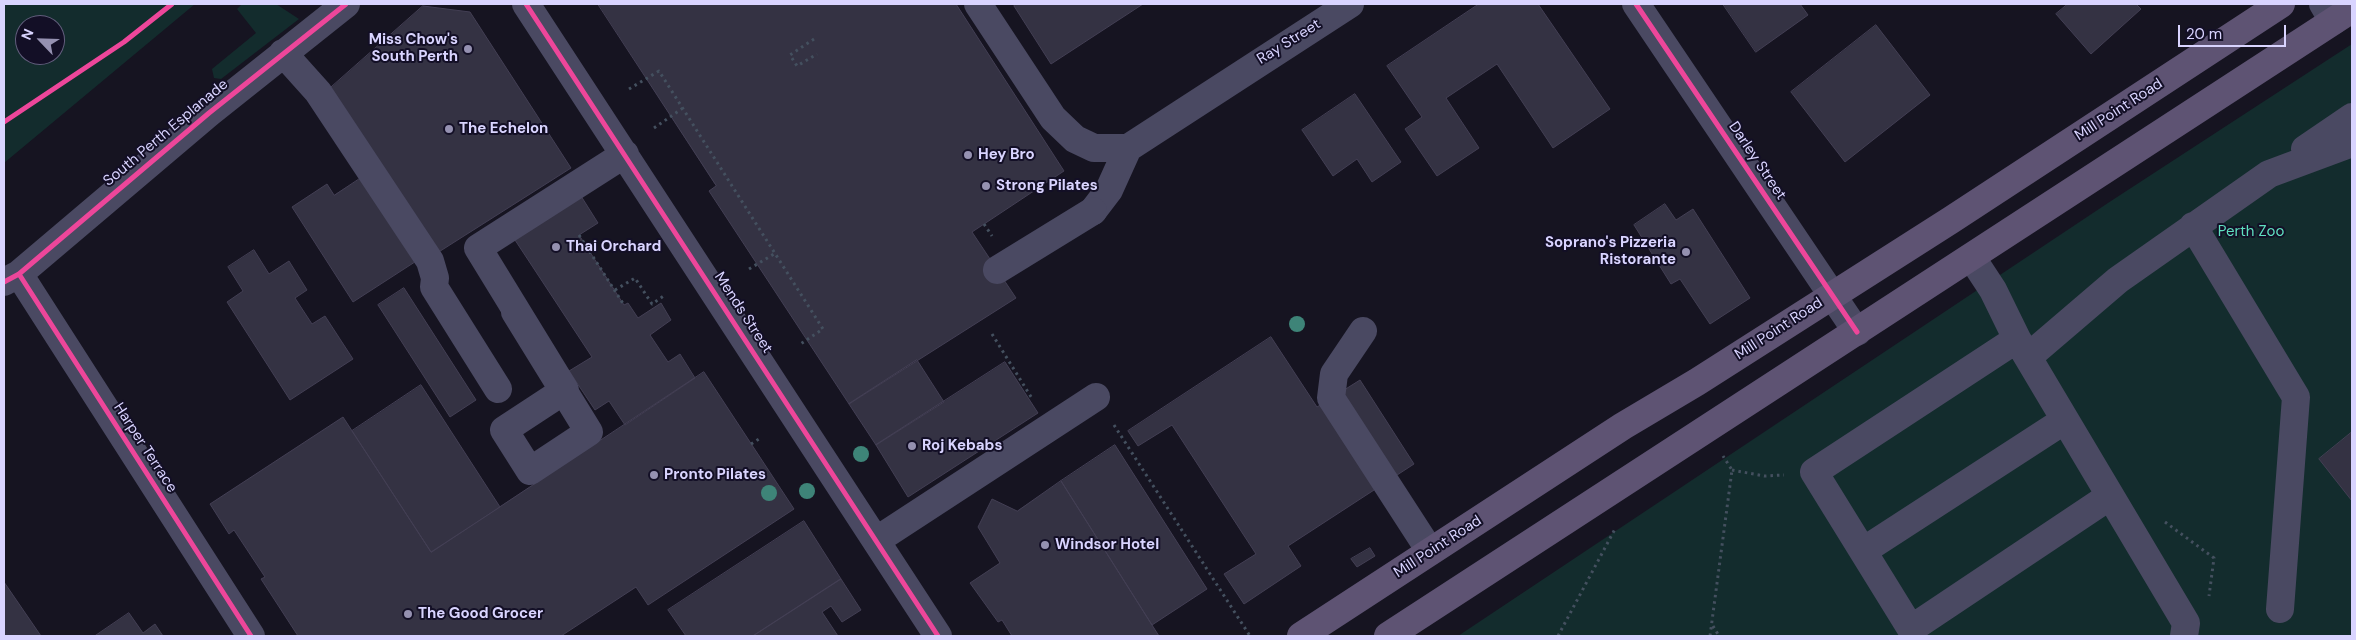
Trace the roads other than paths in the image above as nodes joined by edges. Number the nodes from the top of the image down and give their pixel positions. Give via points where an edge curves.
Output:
1 (346, 4) edge
2 (526, 4) edge
3 (978, 4) edge
4 (1350, 4) edge
5 (1636, 4) edge
6 (2281, 4) edge
7 (2336, 11) edge
8 (283, 53) junction
9 (2352, 117) edge
10 (2352, 143) edge
11 (1128, 148) junction
12 (625, 154) junction
13 (2269, 174) junction
14 (2193, 226) junction
15 (1972, 258) junction
16 (997, 270) dead end
17 (11, 278) edge
18 (1832, 296) junction
19 (515, 312) dead end
20 (1363, 331) dead end
21 (1857, 332) junction
22 (2022, 348) junction
23 (498, 389) dead end
24 (1096, 397) road end
25 (2065, 420) junction
26 (2110, 496) junction
27 (877, 540) junction
28 (1430, 551) junction
29 (1864, 551) junction
30 (2280, 609) dead end
31 (251, 636) edge
32 (938, 636) edge
33 (1301, 636) edge
34 (1388, 636) edge
35 (2184, 636) edge

1 - 8 street, South Perth Esplanade
2 - 12 street, Mends Street
3 - 11 street via 1053,118 1075,139 1094,148
4 - 11 street, Ray Street
5 - 18 street, Darley Street
6 - 18 main road, Mill Point Road
7 - 15 main road
8 - 17 street, South Perth Esplanade
8 - 23 street via 318,92 430,261 434,287
9 - 13 street
10 - 13 street
11 - 16 street, bridge via 1110,190 1093,211
12 - 19 street via 478,248 565,390 558,395 504,430 530,471 589,432 567,397 562,388
12 - 27 street, Mends Street
13 - 14 street
14 - 22 street
14 - 30 street via 2296,397
15 - 21 main road
15 - 22 street via 1993,290
17 - 31 street, Harper Terrace
18 - 21 street, Darley Street
18 - 28 main road, Mill Point Road
20 - 28 street via 1334,374 1331,398
21 - 34 main road
22 - 25 street
22 - 29 street via 1814,472
24 - 27 street
25 - 26 street
25 - 29 street
26 - 29 street via 1911,628
26 - 35 street via 2186,623
27 - 32 street, Mends Street
28 - 33 main road, Mill Point Road

